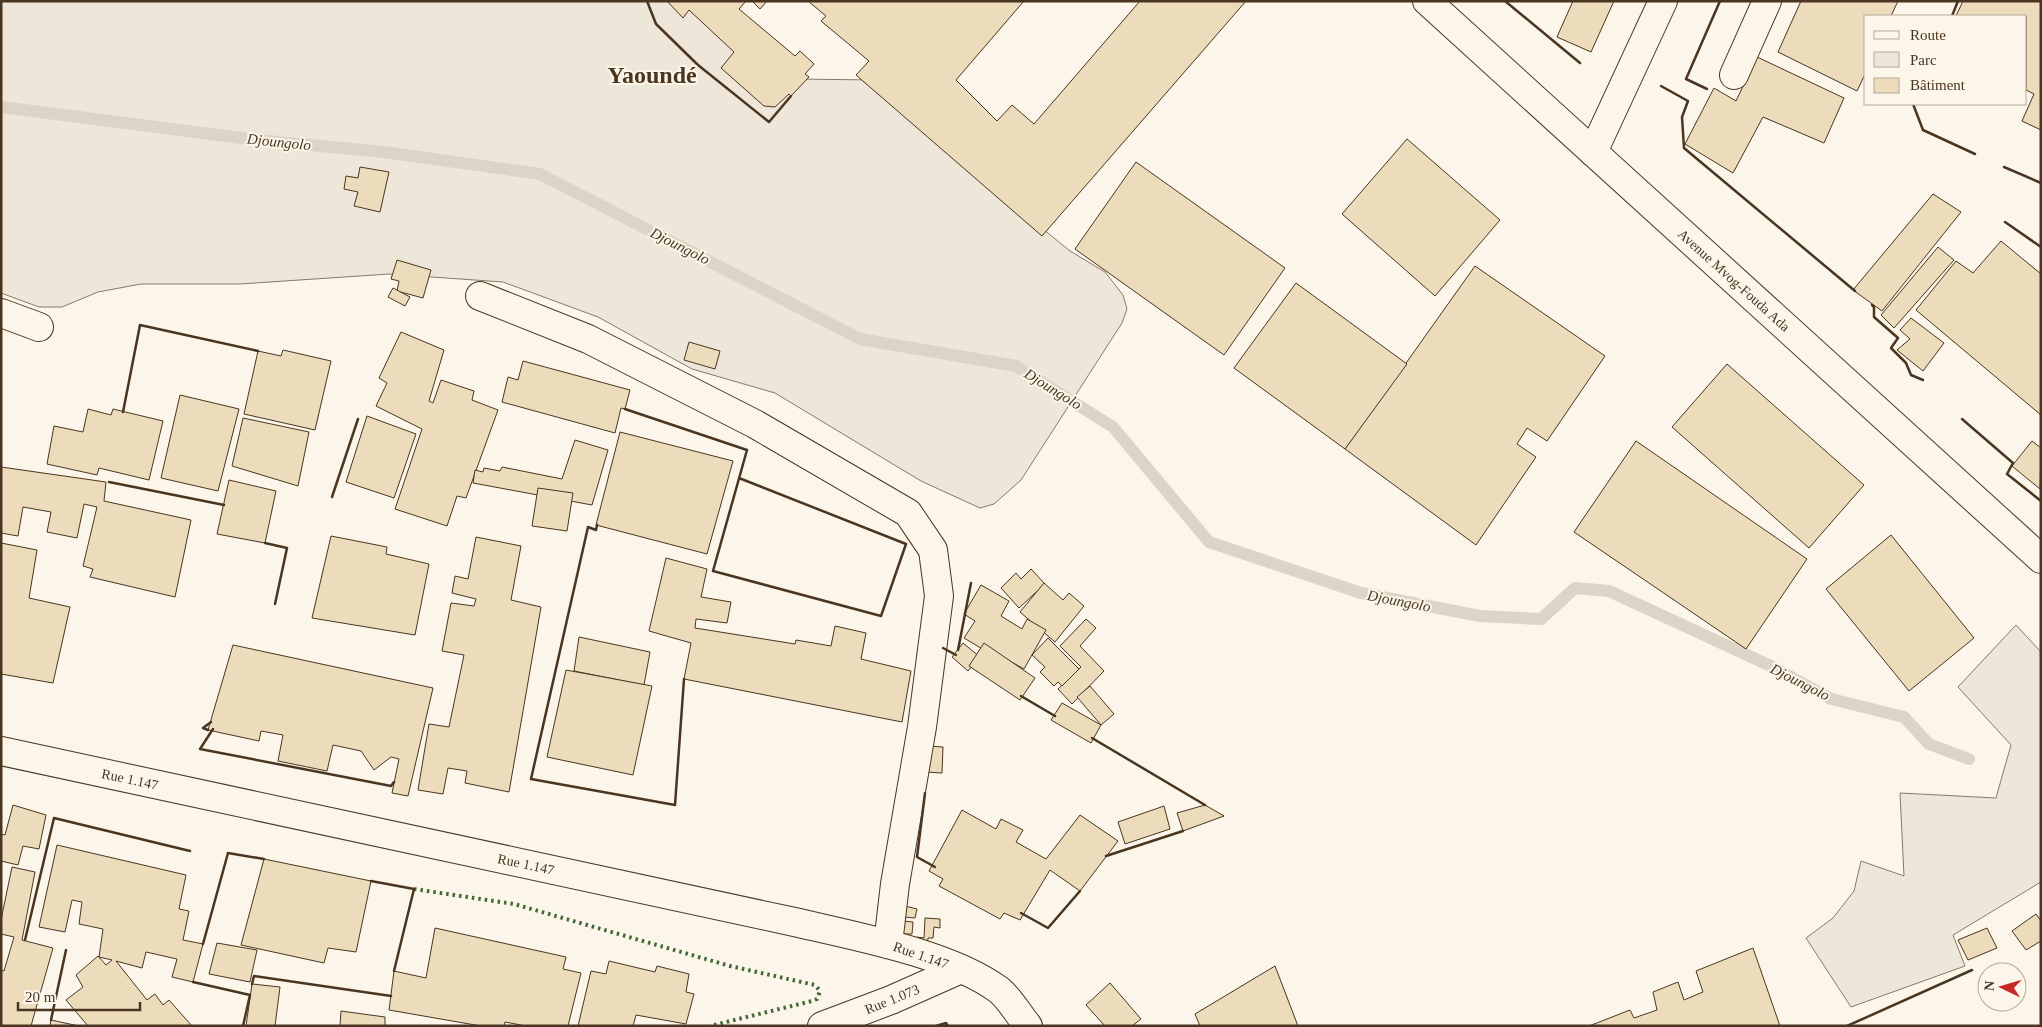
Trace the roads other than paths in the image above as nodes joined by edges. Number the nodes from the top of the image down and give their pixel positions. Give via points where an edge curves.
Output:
1 (1427, 1) edge
2 (1663, 1) edge
3 (1767, 1) edge
4 (1734, 75) dead end
5 (1593, 152) junction
6 (480, 296) dead end
7 (1, 313) edge
8 (39, 327) dead end
9 (2041, 559) edge
10 (1, 751) edge
11 (888, 944) junction
12 (961, 969) junction
13 (822, 1026) edge
14 (1028, 1026) edge

1 - 5 street, Avenue Mvog-Fouda Ada
2 - 5 street
3 - 4 street
5 - 9 street, Avenue Mvog-Fouda Ada
6 - 11 street via 588,339 755,424 908,513 933,550 939,596
7 - 8 street
10 - 11 street, Rue 1.147 via 800,922
11 - 12 street, Rue 1.147
12 - 13 street, Rue 1.073
12 - 14 street, Rue 1.147 via 1000,991

